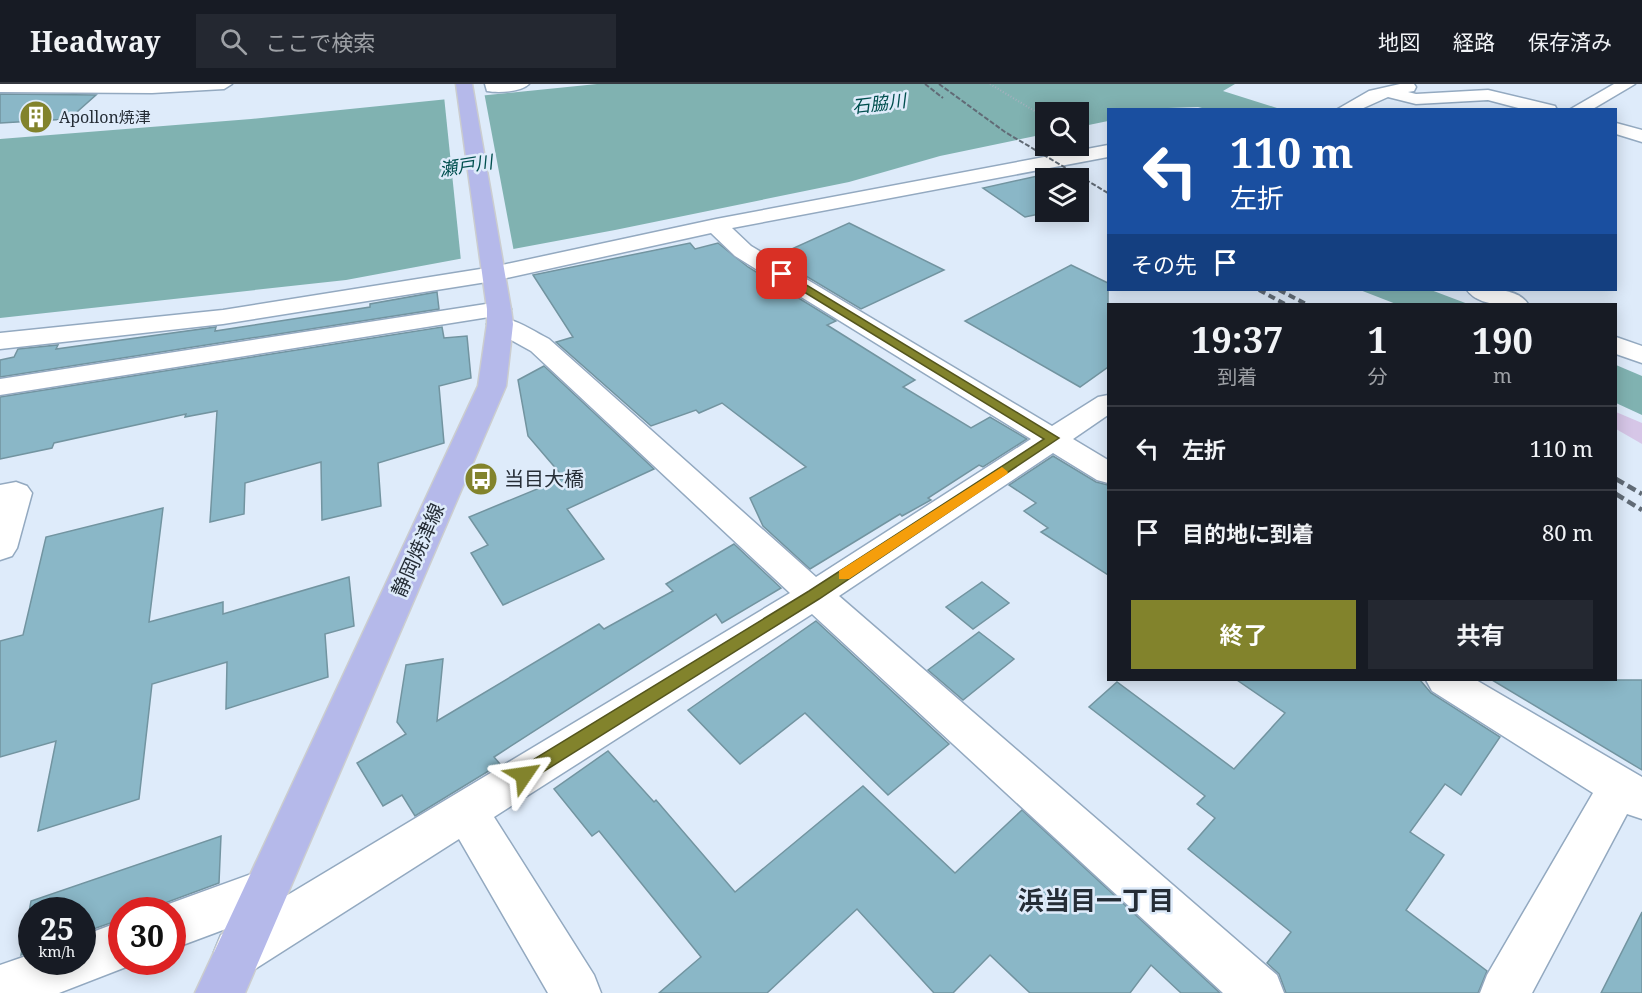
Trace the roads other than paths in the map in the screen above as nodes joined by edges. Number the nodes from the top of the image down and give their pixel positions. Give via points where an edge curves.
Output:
1 (224, 84) edge
2 (464, 84) edge
3 (493, 84) edge
4 (520, 84) edge
5 (1418, 84) edge
6 (1628, 84) edge
7 (42, 86) edge
8 (167, 86) edge
9 (0, 87) edge
10 (1388, 92) junction
11 (0, 98) edge
12 (1349, 108) edge
13 (1541, 108) edge
14 (1580, 108) edge
15 (1617, 128) edge
16 (1642, 136) edge
17 (1107, 150) edge
18 (716, 225) junction
19 (493, 270) junction
20 (1482, 291) edge
21 (1513, 303) edge
22 (499, 317) junction
23 (0, 341) edge
24 (1617, 345) edge
25 (1642, 355) edge
26 (0, 387) edge
27 (1107, 404) edge
28 (1053, 438) junction
29 (1107, 472) edge
30 (0, 496) edge
31 (0, 548) edge
32 (814, 595) junction
33 (1447, 681) edge
34 (1631, 794) edge
35 (466, 811) junction
36 (265, 892) junction
37 (186, 921) edge
38 (238, 952) junction
39 (42, 975) edge
40 (0, 990) edge
41 (220, 993) edge
42 (576, 993) edge
43 (1259, 993) edge
44 (1505, 993) edge

1 - 8 street
2 - 19 main road, 静岡焼津線
3 - 4 street
5 - 10 street
6 - 14 street
7 - 8 street
7 - 9 street
7 - 11 street
10 - 12 street
10 - 13 street via 1416,99 1488,95
15 - 16 street
17 - 18 street
18 - 19 street
18 - 28 street via 743,251
19 - 22 main road, 静岡焼津線
19 - 23 street via 223,316
20 - 21 street
22 - 26 street
22 - 32 street via 540,345
22 - 36 main road, 静岡焼津線 via 492,386
24 - 25 street
27 - 28 street
28 - 29 street
28 - 32 street
30 - 31 street via 16,493
32 - 35 street
32 - 43 street
33 - 34 street
34 - 44 street
35 - 38 street
35 - 42 street
36 - 37 street
36 - 38 main road, 静岡焼津線
38 - 41 main road, 静岡焼津線
39 - 40 street

